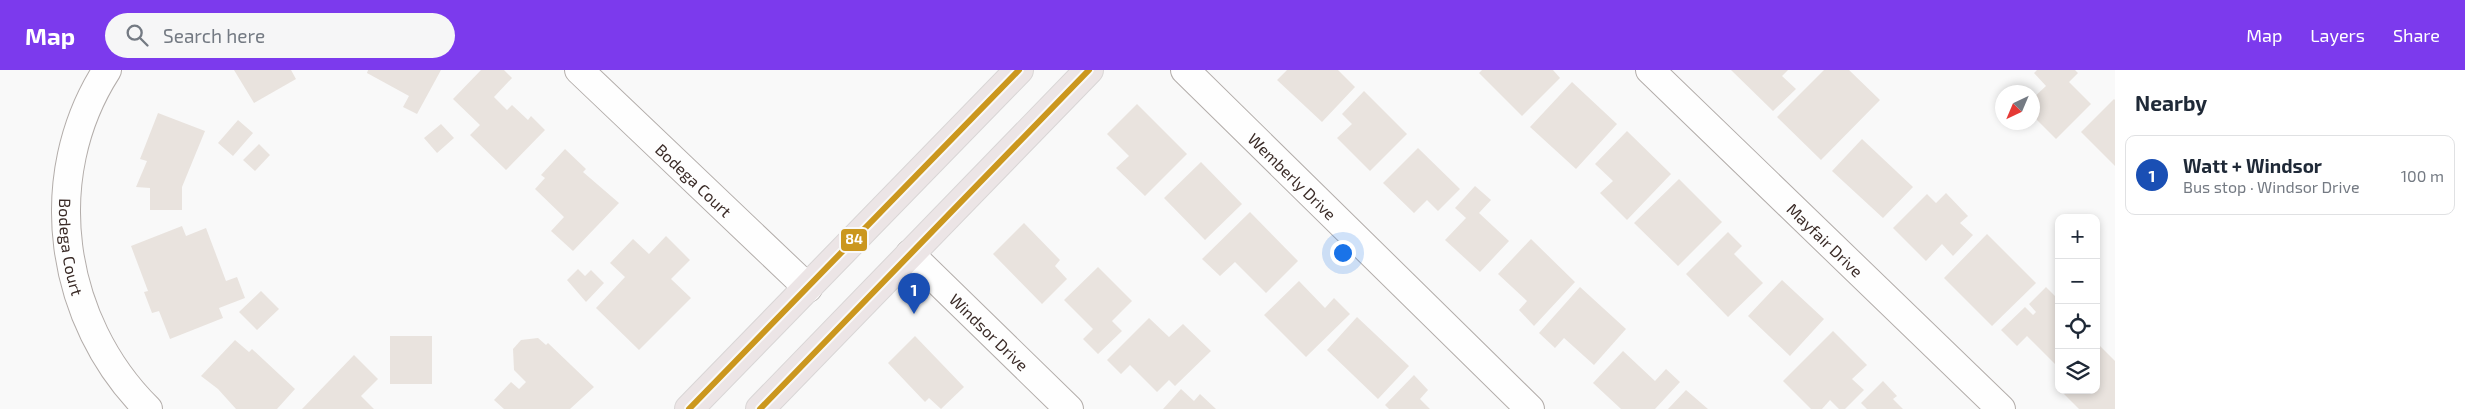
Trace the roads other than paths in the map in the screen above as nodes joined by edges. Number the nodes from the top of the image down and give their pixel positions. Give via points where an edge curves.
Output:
1 (107, 70) edge
2 (579, 70) edge
3 (1019, 70) edge
4 (1089, 70) edge
5 (1185, 70) edge
6 (1650, 70) edge
7 (910, 254) junction
8 (808, 288) junction
9 (148, 409) edge
10 (689, 409) edge
11 (760, 409) edge
12 (1069, 409) edge
13 (1530, 409) edge
14 (2000, 409) edge

1 - 9 street, Bodega Court via 81,125 74,148 65,218 70,265 92,333 117,374
2 - 8 street, Bodega Court
3 - 8 main road
4 - 7 main road
5 - 13 street, Wemberly Drive
6 - 14 street, Mayfair Drive
7 - 11 main road
7 - 12 street, Windsor Drive
8 - 10 main road

